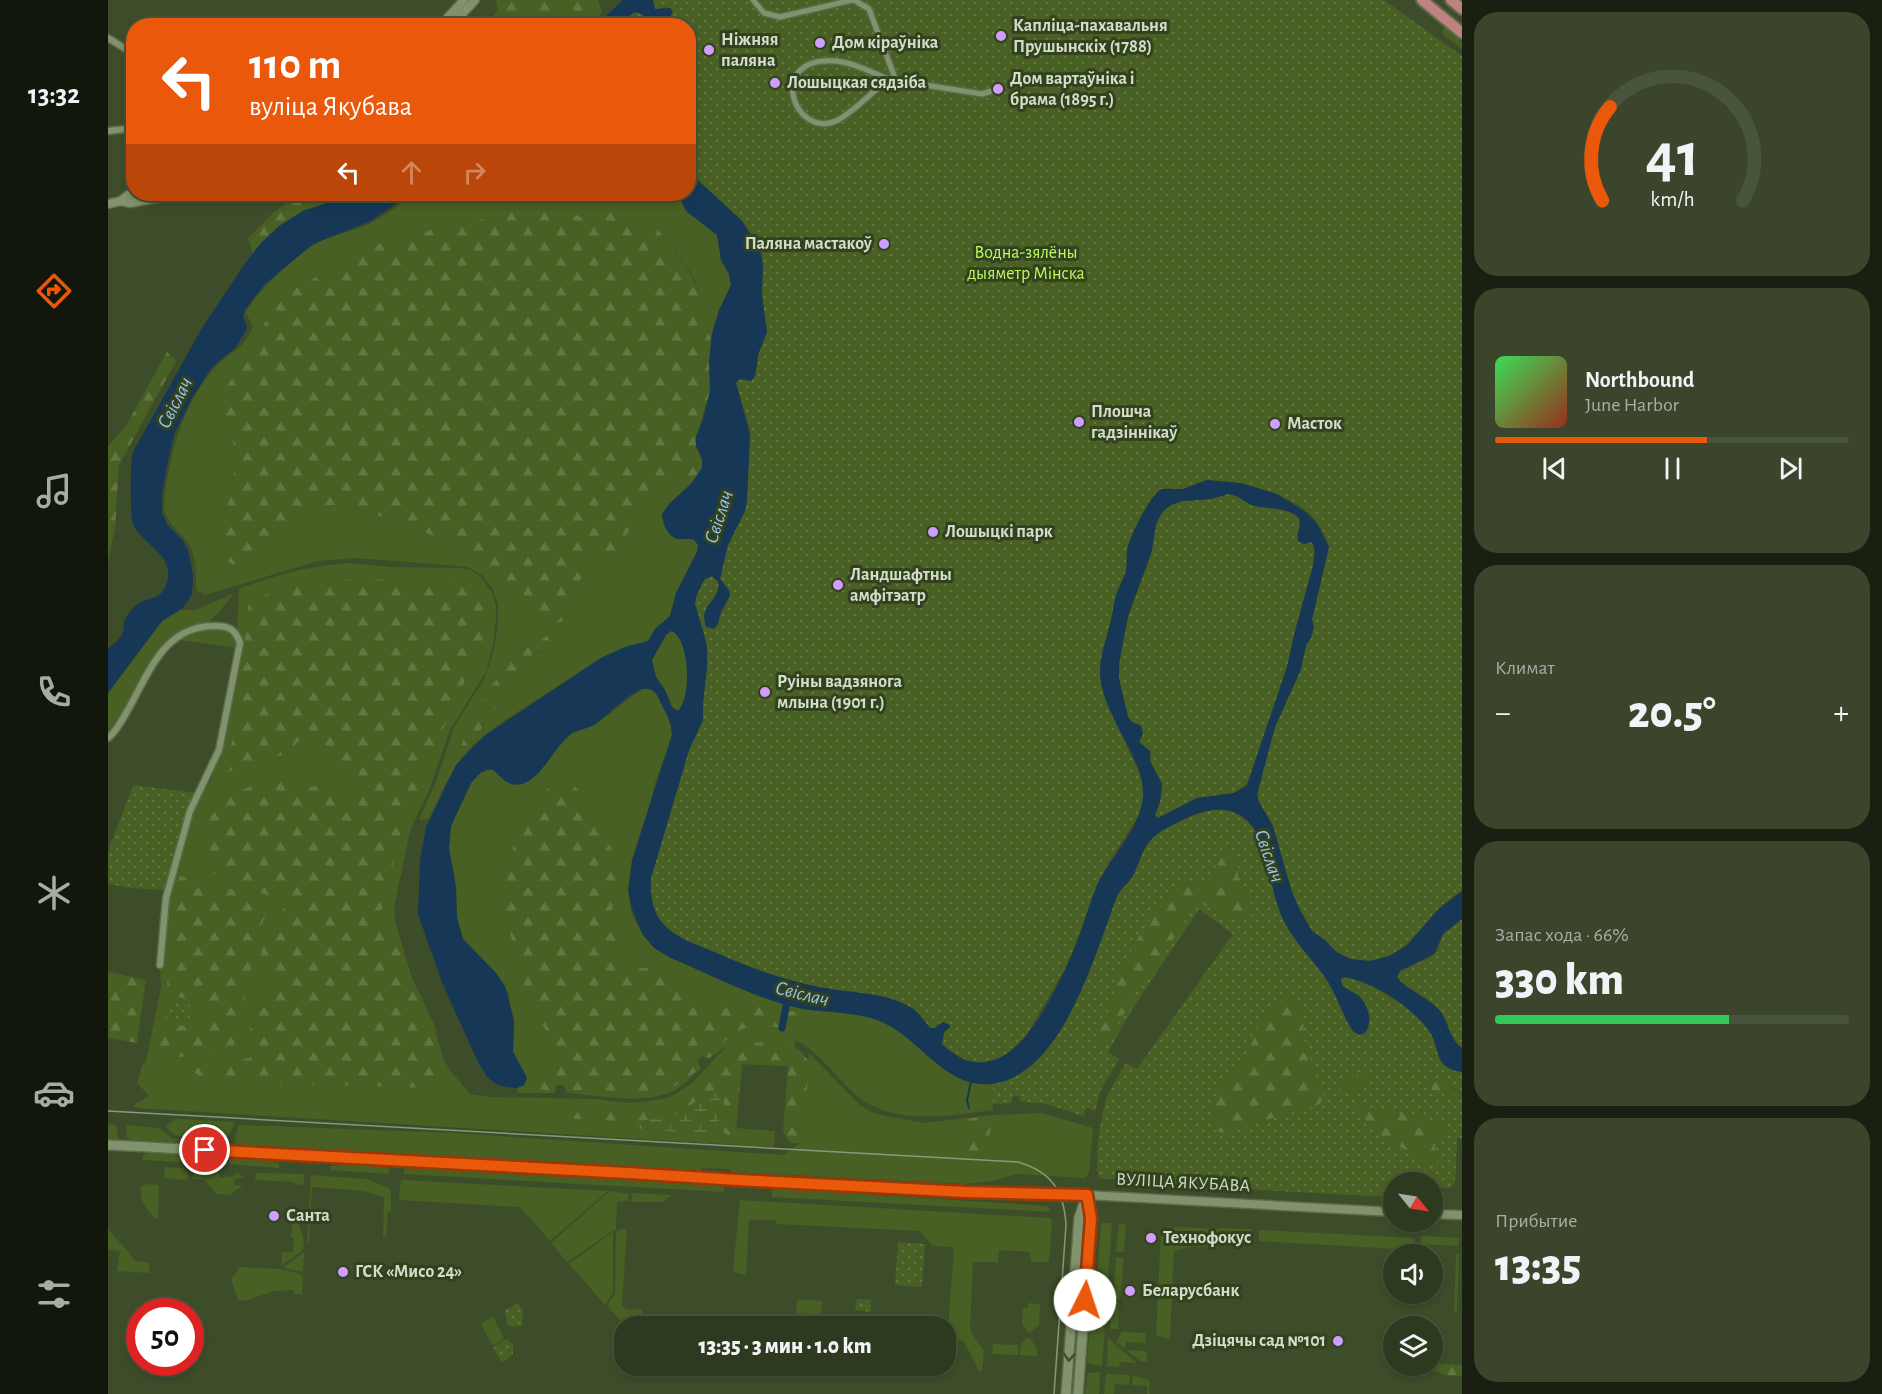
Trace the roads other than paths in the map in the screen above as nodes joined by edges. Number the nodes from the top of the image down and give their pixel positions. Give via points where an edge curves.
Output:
1 (464, 0) edge
2 (475, 0) edge
3 (753, 0) edge
4 (853, 0) edge
5 (1422, 0) edge
6 (1451, 0) edge
7 (1462, 9) edge
8 (447, 18) edge
9 (458, 18) edge
10 (1462, 33) edge
11 (108, 38) edge
12 (126, 49) edge
13 (892, 79) junction
14 (998, 89) dead end
15 (126, 129) edge
16 (108, 131) edge
17 (126, 197) edge
18 (121, 201) junction
19 (141, 201) edge
20 (108, 204) edge
21 (108, 738) edge
22 (160, 965) dead end
23 (108, 1145) edge
24 (1087, 1195) junction
25 (1383, 1211) edge
26 (1443, 1214) edge
27 (1462, 1215) edge
28 (1066, 1394) edge
29 (1078, 1394) edge

1 - 8 street
2 - 9 street
3 - 4 street via 764,13 780,17
4 - 13 street via 869,9
5 - 10 main road
6 - 7 main road
11 - 12 street
13 - 13 street via 834,61 805,66 792,85 799,111 823,123 837,120
13 - 14 street via 982,94
15 - 16 street
17 - 18 street
18 - 19 street
18 - 20 street
21 - 22 street via 155,662 177,635 214,626 232,629 237,634 240,643 223,736 190,811 166,898
23 - 24 main road, ВУЛІЦА ЯКУБАВА via 966,1192
24 - 25 street, ВУЛІЦА ЯКУБАВА
24 -> 28 main road via 1079,1218
24 - 29 main road via 1091,1218
26 - 27 street

